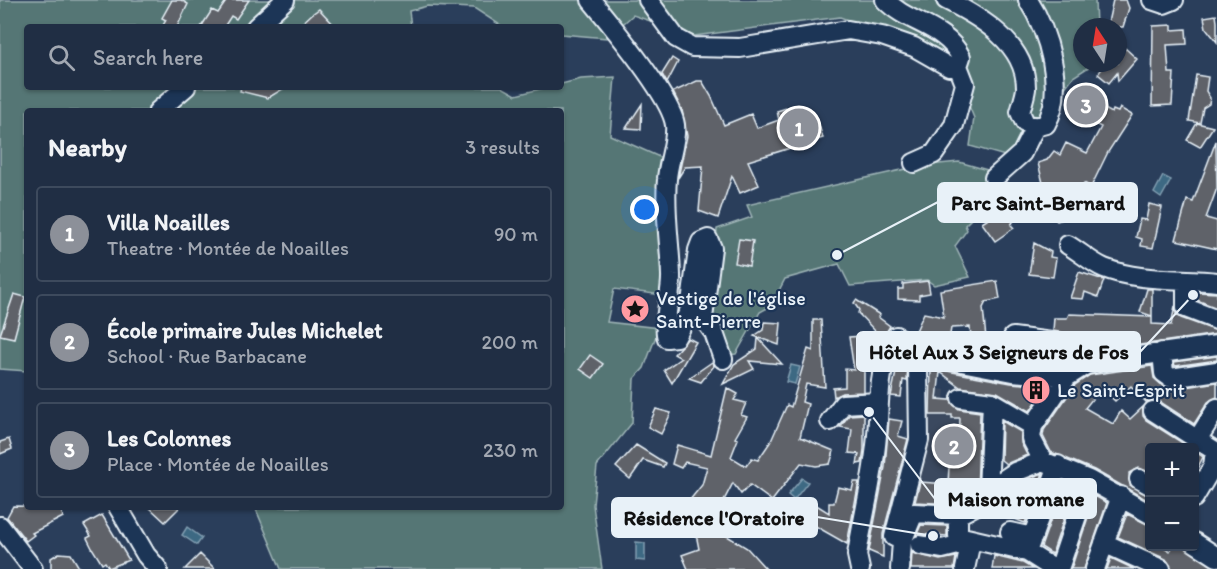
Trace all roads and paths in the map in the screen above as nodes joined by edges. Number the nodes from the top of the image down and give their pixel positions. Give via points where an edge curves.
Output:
1 (285, 0) edge
2 (591, 0) edge
3 (648, 0) edge
4 (885, 0) edge
5 (946, 0) edge
6 (1028, 0) edge
7 (1152, 0) edge
8 (1174, 0) edge
9 (259, 24) edge
10 (958, 66) junction
11 (182, 90) edge
12 (162, 108) edge
13 (1035, 127) junction
14 (914, 163) dead end
15 (994, 178) dead end
16 (1068, 245) dead end
17 (1186, 280) junction
18 (1217, 282) edge
19 (1217, 320) edge
20 (1013, 337) dead end
21 (900, 338) dead end
22 (1217, 345) edge
23 (1082, 346) dead end
24 (1162, 352) junction
25 (723, 359) dead end
26 (1217, 371) edge
27 (1066, 377) junction
28 (961, 398) dead end
29 (878, 402) junction
30 (992, 402) junction
31 (1217, 408) edge
32 (1153, 411) dead end
33 (830, 421) dead end
34 (1032, 426) junction
35 (1191, 441) edge
36 (1050, 463) junction
37 (1089, 480) junction
38 (988, 490) junction
39 (1121, 496) junction
40 (1195, 497) edge
41 (120, 510) edge
42 (1145, 511) edge
43 (958, 515) junction
44 (0, 526) edge
45 (1010, 532) dead end
46 (967, 543) junction
47 (1104, 543) junction
48 (1030, 544) junction
49 (920, 545) dead end
50 (1199, 545) edge
51 (1217, 557) edge
52 (33, 569) edge
53 (158, 569) edge
54 (860, 569) edge
55 (890, 569) edge
56 (900, 569) edge
57 (964, 569) edge
58 (1057, 569) edge
59 (1095, 569) edge
60 (1161, 569) edge

1 - 9 street
2 - 25 street via 666,103 675,125 667,181 671,280 664,330 667,338 676,337 690,310 698,250 701,242 708,239 712,248 703,318 714,333
3 - 10 street via 676,38 692,47 740,48 848,30 882,36 914,47 949,67
4 - 10 street via 956,46 961,57
5 - 13 street via 977,15 1016,54 1026,89 1020,112 1025,123
6 - 13 street via 1044,28 1055,93 1053,112 1046,124
7 - 8 street via 1164,4
10 - 14 street via 965,84 954,124 934,154
11 - 12 street
13 - 15 street via 1022,153
16 - 17 street via 1103,267
17 - 18 street
17 - 19 street via 1186,308
20 - 23 street
21 - 29 street via 896,336 886,353
22 - 24 street
24 - 26 street via 1164,373 1172,378
24 - 27 street via 1086,365
27 - 34 street
27 - 55 street via 1013,372 923,351 918,367 919,440 890,555
28 - 30 street
29 - 33 street via 843,404
29 - 54 street via 877,436 857,555
30 - 34 street
30 - 38 street
31 - 35 street
32 - 35 street
34 - 36 street via 1031,438
35 - 40 street via 1215,451 1213,466
36 - 37 street
36 - 38 street via 1015,472
36 - 48 street
37 - 39 street
37 - 58 street
38 - 43 street via 988,499
39 - 42 street
39 - 47 street
41 - 53 street
43 - 46 street via 958,536
43 - 56 street via 914,513 902,542
44 - 52 street
45 - 48 street
46 - 48 street
46 - 49 street via 942,549
46 - 57 street
47 - 59 street
47 - 60 street
48 - 58 street
50 - 51 street

